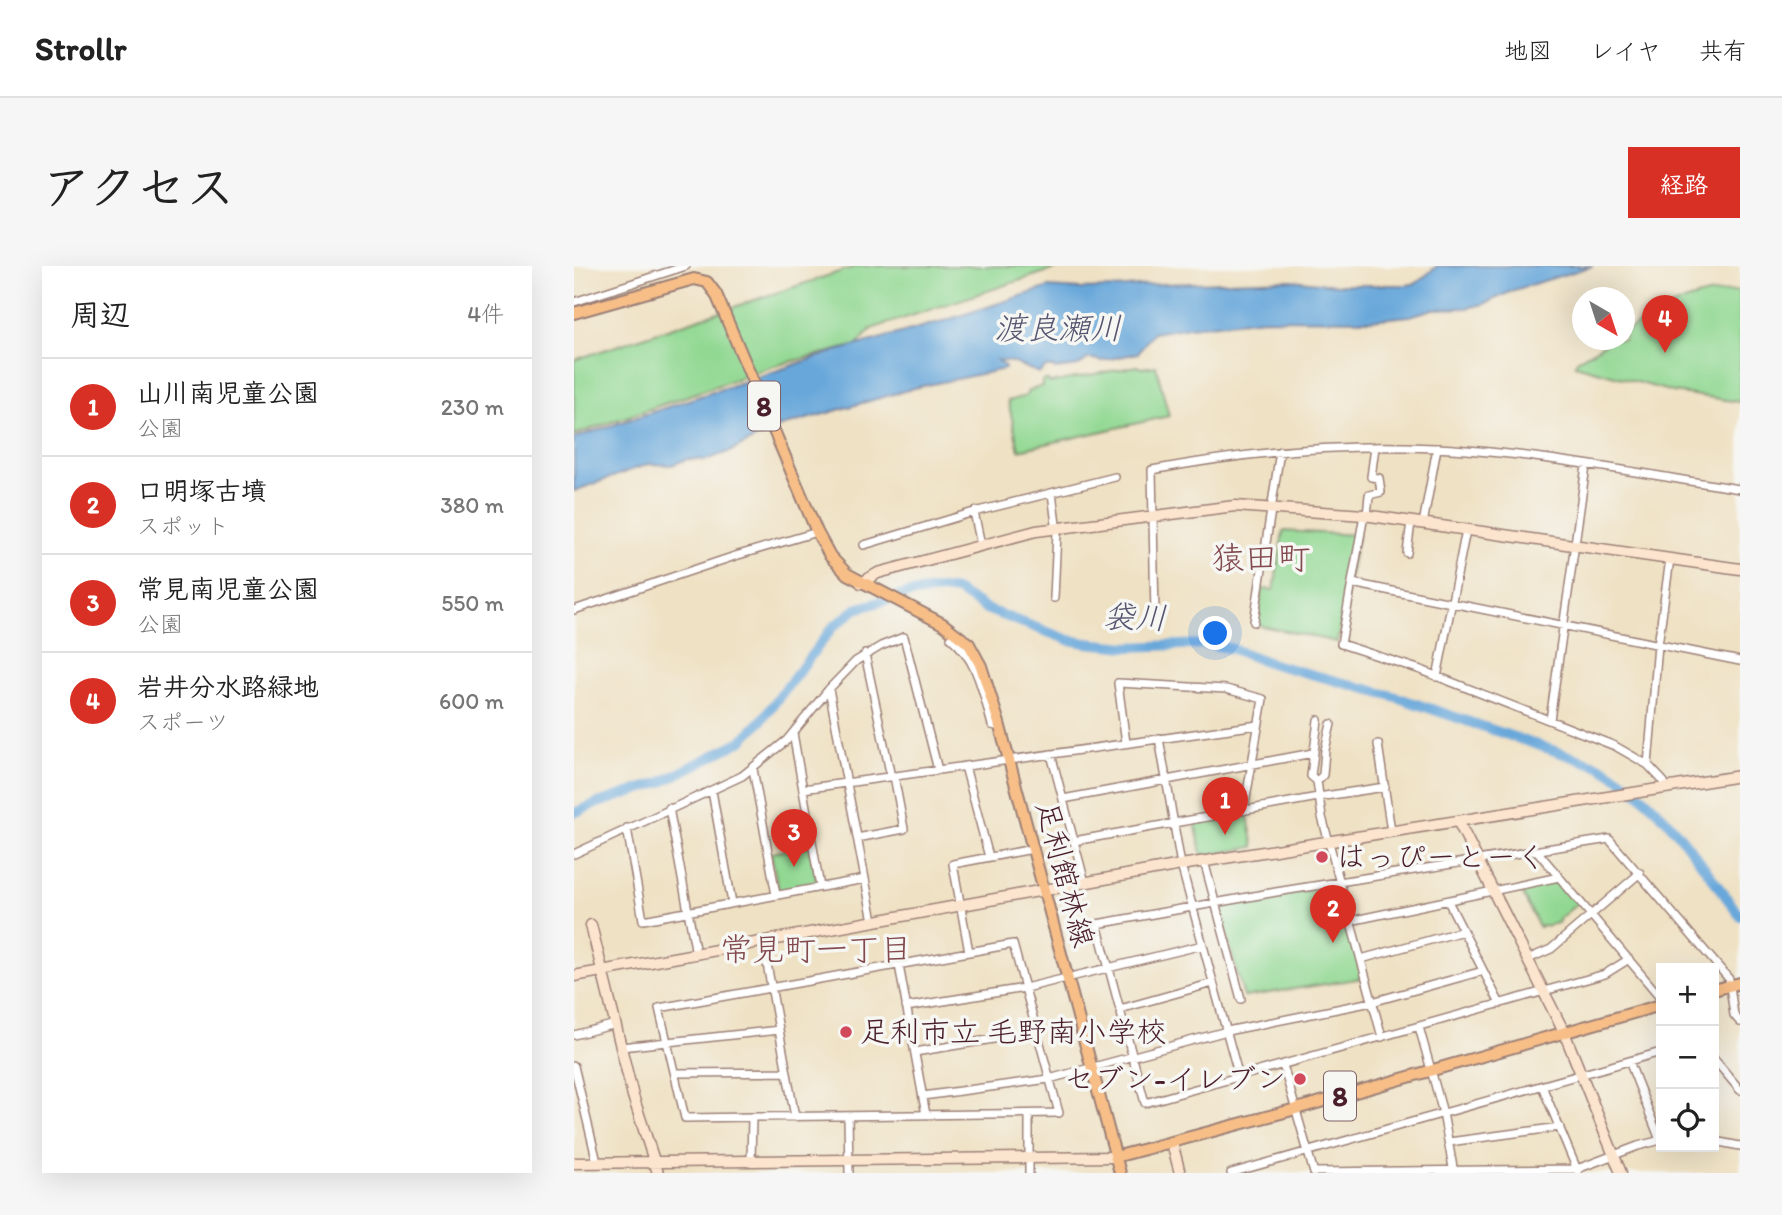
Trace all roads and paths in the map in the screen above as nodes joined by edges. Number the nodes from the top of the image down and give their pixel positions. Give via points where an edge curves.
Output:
1 (686, 266) edge
2 (574, 302) edge
3 (574, 313) edge
4 (1375, 447) junction
5 (1437, 448) junction
6 (1280, 451) junction
7 (1586, 466) junction
8 (1115, 477) dead end
9 (1740, 489) edge
10 (1052, 494) junction
11 (1272, 509) junction
12 (974, 512) junction
13 (1153, 515) junction
14 (1365, 516) junction
15 (1417, 523) junction
16 (1057, 527) junction
17 (816, 528) junction
18 (1466, 530) junction
19 (864, 545) dead end
20 (981, 545) junction
21 (1574, 545) junction
22 (1407, 553) dead end
23 (1670, 558) junction
24 (1740, 569) edge
25 (1352, 583) junction
26 (862, 584) junction
27 (1054, 598) dead end
28 (1452, 604) junction
29 (574, 610) edge
30 (1155, 615) dead end
31 (1254, 622) dead end
32 (1564, 626) junction
33 (951, 638) dead end
34 (1658, 645) junction
35 (865, 654) junction
36 (1740, 661) edge
37 (1437, 677) junction
38 (829, 690) junction
39 (1318, 720) dead end
40 (1550, 720) junction
41 (1331, 724) dead end
42 (1258, 725) junction
43 (1000, 727) junction
44 (793, 733) junction
45 (1159, 738) junction
46 (1126, 743) junction
47 (1378, 744) dead end
48 (1313, 753) junction
49 (1051, 754) junction
50 (1009, 760) junction
51 (1252, 764) junction
52 (1648, 765) junction
53 (965, 766) junction
54 (752, 769) junction
55 (938, 770) junction
56 (1740, 776) edge
57 (893, 777) junction
58 (1167, 780) junction
59 (1317, 781) junction
60 (846, 783) junction
61 (1385, 787) junction
62 (803, 789) junction
63 (1664, 789) junction
64 (712, 791) junction
65 (1318, 797) junction
66 (1063, 799) junction
67 (669, 808) junction
68 (1244, 810) junction
69 (1458, 821) junction
70 (1174, 823) junction
71 (627, 828) junction
72 (1391, 831) junction
73 (857, 838) junction
74 (1328, 840) junction
75 (1074, 841) junction
76 (1033, 849) junction
77 (1538, 852) junction
78 (574, 853) edge
79 (989, 857) junction
80 (1204, 861) junction
81 (1479, 861) junction
82 (1181, 865) junction
83 (1640, 873) junction
84 (1559, 877) junction
85 (865, 879) junction
86 (1084, 883) junction
87 (1340, 883) junction
88 (820, 887) junction
89 (1043, 890) junction
90 (1494, 891) junction
91 (776, 895) junction
92 (1448, 901) junction
93 (732, 903) junction
94 (1215, 903) junction
95 (960, 905) junction
96 (1193, 908) junction
97 (687, 912) junction
98 (1591, 915) junction
99 (873, 921) junction
100 (1350, 921) junction
101 (591, 925) dead end
102 (1463, 931) junction
103 (763, 942) junction
104 (1203, 946) junction
105 (969, 952) junction
106 (696, 954) junction
107 (1361, 959) junction
108 (1528, 959) junction
109 (1629, 959) junction
110 (899, 965) junction
111 (1109, 967) junction
112 (602, 971) junction
113 (1483, 971) junction
114 (574, 976) edge
115 (1067, 976) junction
116 (1213, 983) junction
117 (1735, 984) edge
118 (1025, 988) junction
119 (771, 989) junction
120 (1544, 992) junction
121 (1656, 992) edge
122 (1241, 999) dead end
123 (1373, 1002) junction
124 (1500, 1004) junction
125 (1656, 1006) edge
126 (906, 1007) junction
127 (1120, 1009) junction
128 (1740, 1022) edge
129 (616, 1024) junction
130 (1419, 1027) junction
131 (779, 1030) junction
132 (1227, 1031) junction
133 (1037, 1032) junction
134 (1564, 1032) junction
135 (574, 1035) edge
136 (1382, 1037) junction
137 (667, 1042) junction
138 (621, 1047) junction
139 (915, 1052) junction
140 (1656, 1053) edge
141 (1133, 1057) junction
142 (1629, 1061) junction
143 (1283, 1065) junction
144 (1719, 1065) edge
145 (574, 1066) edge
146 (1091, 1069) junction
147 (1431, 1070) junction
148 (786, 1072) junction
149 (675, 1073) junction
150 (1582, 1074) junction
151 (1239, 1077) junction
152 (1049, 1079) junction
153 (1542, 1086) junction
154 (1740, 1090) edge
155 (923, 1096) junction
156 (584, 1108) junction
157 (574, 1109) edge
158 (1296, 1109) junction
159 (1443, 1113) junction
160 (1029, 1114) junction
161 (926, 1115) junction
162 (794, 1116) junction
163 (848, 1116) junction
164 (752, 1117) junction
165 (1560, 1127) junction
166 (1656, 1130) edge
167 (1656, 1141) edge
168 (1449, 1142) junction
169 (1719, 1142) edge
170 (1172, 1143) junction
171 (1740, 1146) edge
172 (1308, 1151) junction
173 (1614, 1156) junction
174 (1115, 1157) junction
175 (1029, 1159) junction
176 (751, 1161) junction
177 (849, 1161) junction
178 (597, 1162) junction
179 (654, 1162) junction
180 (574, 1163) edge
181 (1578, 1171) edge
182 (1454, 1172) edge
183 (658, 1173) edge
184 (849, 1173) edge
185 (1029, 1173) edge
186 (1120, 1173) edge
187 (1180, 1173) edge
188 (1231, 1173) edge
189 (1314, 1173) edge
190 (1621, 1173) edge

1 - 2 street
3 - 17 main road, 足利館林線 / 8 via 694,279 707,282
4 - 5 street
4 - 6 street
4 - 14 street via 1371,477 1379,478 1381,492 1369,495
5 - 7 street
5 - 15 street
6 - 11 street
6 - 13 street via 1152,470
7 - 9 street
7 - 21 street
8 - 10 street
10 - 12 street
10 - 16 street
11 - 13 street via 1224,506
11 - 14 street
11 - 31 street
12 - 19 street
12 - 20 street
13 - 16 street
13 - 30 street
14 - 15 street
14 - 25 street
15 - 18 street
15 - 22 street
16 - 20 street
16 - 27 street
17 - 26 main road, 足利館林線 / 8 via 835,562
17 - 29 street
18 - 21 street
18 - 28 street
20 - 26 street via 878,573
21 - 23 street
21 - 32 street
23 - 24 street
23 - 34 street
25 - 28 street
25 - 37 street via 1341,644
26 - 43 main road, 足利館林線 / 8 via 943,624 969,644
28 - 32 street
28 - 37 street
32 - 34 street
32 - 40 street
33 - 43 street via 973,664 992,725
34 - 36 street
34 - 52 street
35 - 38 street
35 - 55 street via 904,638
35 - 57 street
37 - 40 street
38 - 44 street
38 - 60 street
39 - 48 street
40 - 52 street
41 - 59 street via 1323,775
42 - 45 street
42 - 46 street via 1263,699 1257,697 1226,689 1118,683
42 - 51 street
43 - 50 main road, 足利館林線 / 8
44 - 54 street
44 - 62 street
45 - 46 street
45 - 58 street
46 - 49 street
47 - 61 street
48 - 51 street
48 - 59 street via 1311,776
49 - 50 street
49 - 66 street
50 - 53 street
50 - 76 main road, 足利館林線 / 8
51 - 58 street
51 - 68 street
52 - 63 street via 1664,782
53 - 55 street
53 - 79 street
54 - 64 street
54 - 91 street
55 - 57 street
56 - 63 street
57 - 60 street
57 - 73 street via 904,829
58 - 66 street
58 - 70 street
59 - 65 street
60 - 62 street
60 - 73 street
61 - 65 street
61 - 72 street
62 - 88 street
63 - 69 street
64 - 67 street
64 - 93 street
65 - 68 street
65 - 74 street
66 - 75 street
67 - 71 street
67 - 97 street
68 - 70 street
69 - 72 street
69 - 81 street
70 - 75 street
70 - 82 street
71 - 78 street
71 - 97 street via 643,920
72 - 74 street
73 - 85 street
74 - 80 street
74 - 87 street
75 - 86 street
76 - 79 street
76 - 89 main road, 足利館林線 / 8
77 - 81 street
77 - 83 street via 1609,839
77 - 84 street
79 - 95 street via 953,864
80 - 82 street
80 - 94 street
81 - 87 street
81 - 90 street
82 - 86 street
82 - 96 street
83 - 98 street
83 - 117 street
84 - 90 street
84 - 98 street
85 - 88 street
85 - 99 street
86 - 89 street
87 - 94 street
87 - 100 street
88 - 91 street
89 - 95 street
89 - 115 main road, 足利館林線 / 8
90 - 92 street
90 - 108 street
91 - 93 street
92 - 100 street
92 - 102 street
93 - 97 street
94 - 96 street
94 - 122 street
95 - 99 street
95 - 105 street
96 - 104 street
96 - 111 street via 1097,924
97 - 106 street
98 - 108 street via 1551,949
98 - 109 street
99 - 103 street
100 - 107 street
101 - 112 street
102 - 107 street
102 - 113 street
103 - 106 street
103 - 119 street
104 - 111 street
104 - 116 street
105 - 110 street
105 - 118 street via 1013,944
106 - 112 street
107 - 123 street
108 - 120 street
109 - 120 street via 1605,974
109 - 121 street
110 - 119 street
110 - 126 street
111 - 115 street
111 - 127 street
112 - 114 street
112 - 129 street
113 - 123 street
113 - 124 street
115 - 118 street
115 - 146 main road, 足利館林線 / 8
116 - 127 street
116 - 132 street
117 - 128 street via 1734,1015
118 - 126 street
118 - 133 street
119 - 131 street
119 - 137 street via 659,1008
120 - 124 street
120 - 134 street
123 - 132 street
123 - 136 street
124 - 130 street
125 - 134 main road, 8
126 - 139 street
127 - 141 street
129 - 135 street
129 - 138 street
130 - 136 street
130 - 147 street
131 - 137 street
131 - 148 street
132 - 141 street
132 - 151 street
133 - 139 street
133 - 152 street
134 - 147 main road, 8
134 - 150 street
136 - 143 street
137 - 138 street
137 - 149 street
138 - 179 street
139 - 155 street
140 - 142 street
141 - 146 street
141 - 151 street via 1145,1103
142 - 150 street
142 - 166 street
143 - 151 street
143 - 158 street
144 - 154 street
145 - 156 street
146 - 152 street
146 - 174 main road, 足利館林線 / 8
147 - 158 main road, 8
147 - 159 street
148 - 149 street
148 - 162 street
149 - 164 street via 685,1118
150 - 153 street
150 - 173 street
152 - 155 street
152 - 160 street via 1059,1113
153 - 159 street
153 - 165 street
155 - 161 street
156 - 157 street
156 - 178 street
158 - 170 main road, 8
158 - 172 street
159 - 168 street
159 - 172 street
160 - 161 street
160 - 175 street
161 - 163 street
162 - 163 street
162 - 164 street
163 - 177 street
164 - 176 street
165 - 168 street
165 - 181 street
167 - 173 street
168 - 182 street
169 - 171 street
170 - 174 main road, 8
170 - 187 street
172 - 188 street
172 - 189 street
173 - 181 street
173 - 190 street
174 - 175 street
174 - 186 main road, 足利館林線
175 - 177 street
175 - 185 street
176 - 177 street
176 - 179 street
177 - 184 street
178 - 179 street
178 - 180 street
179 - 183 street
181 - 182 street
182 - 189 street

